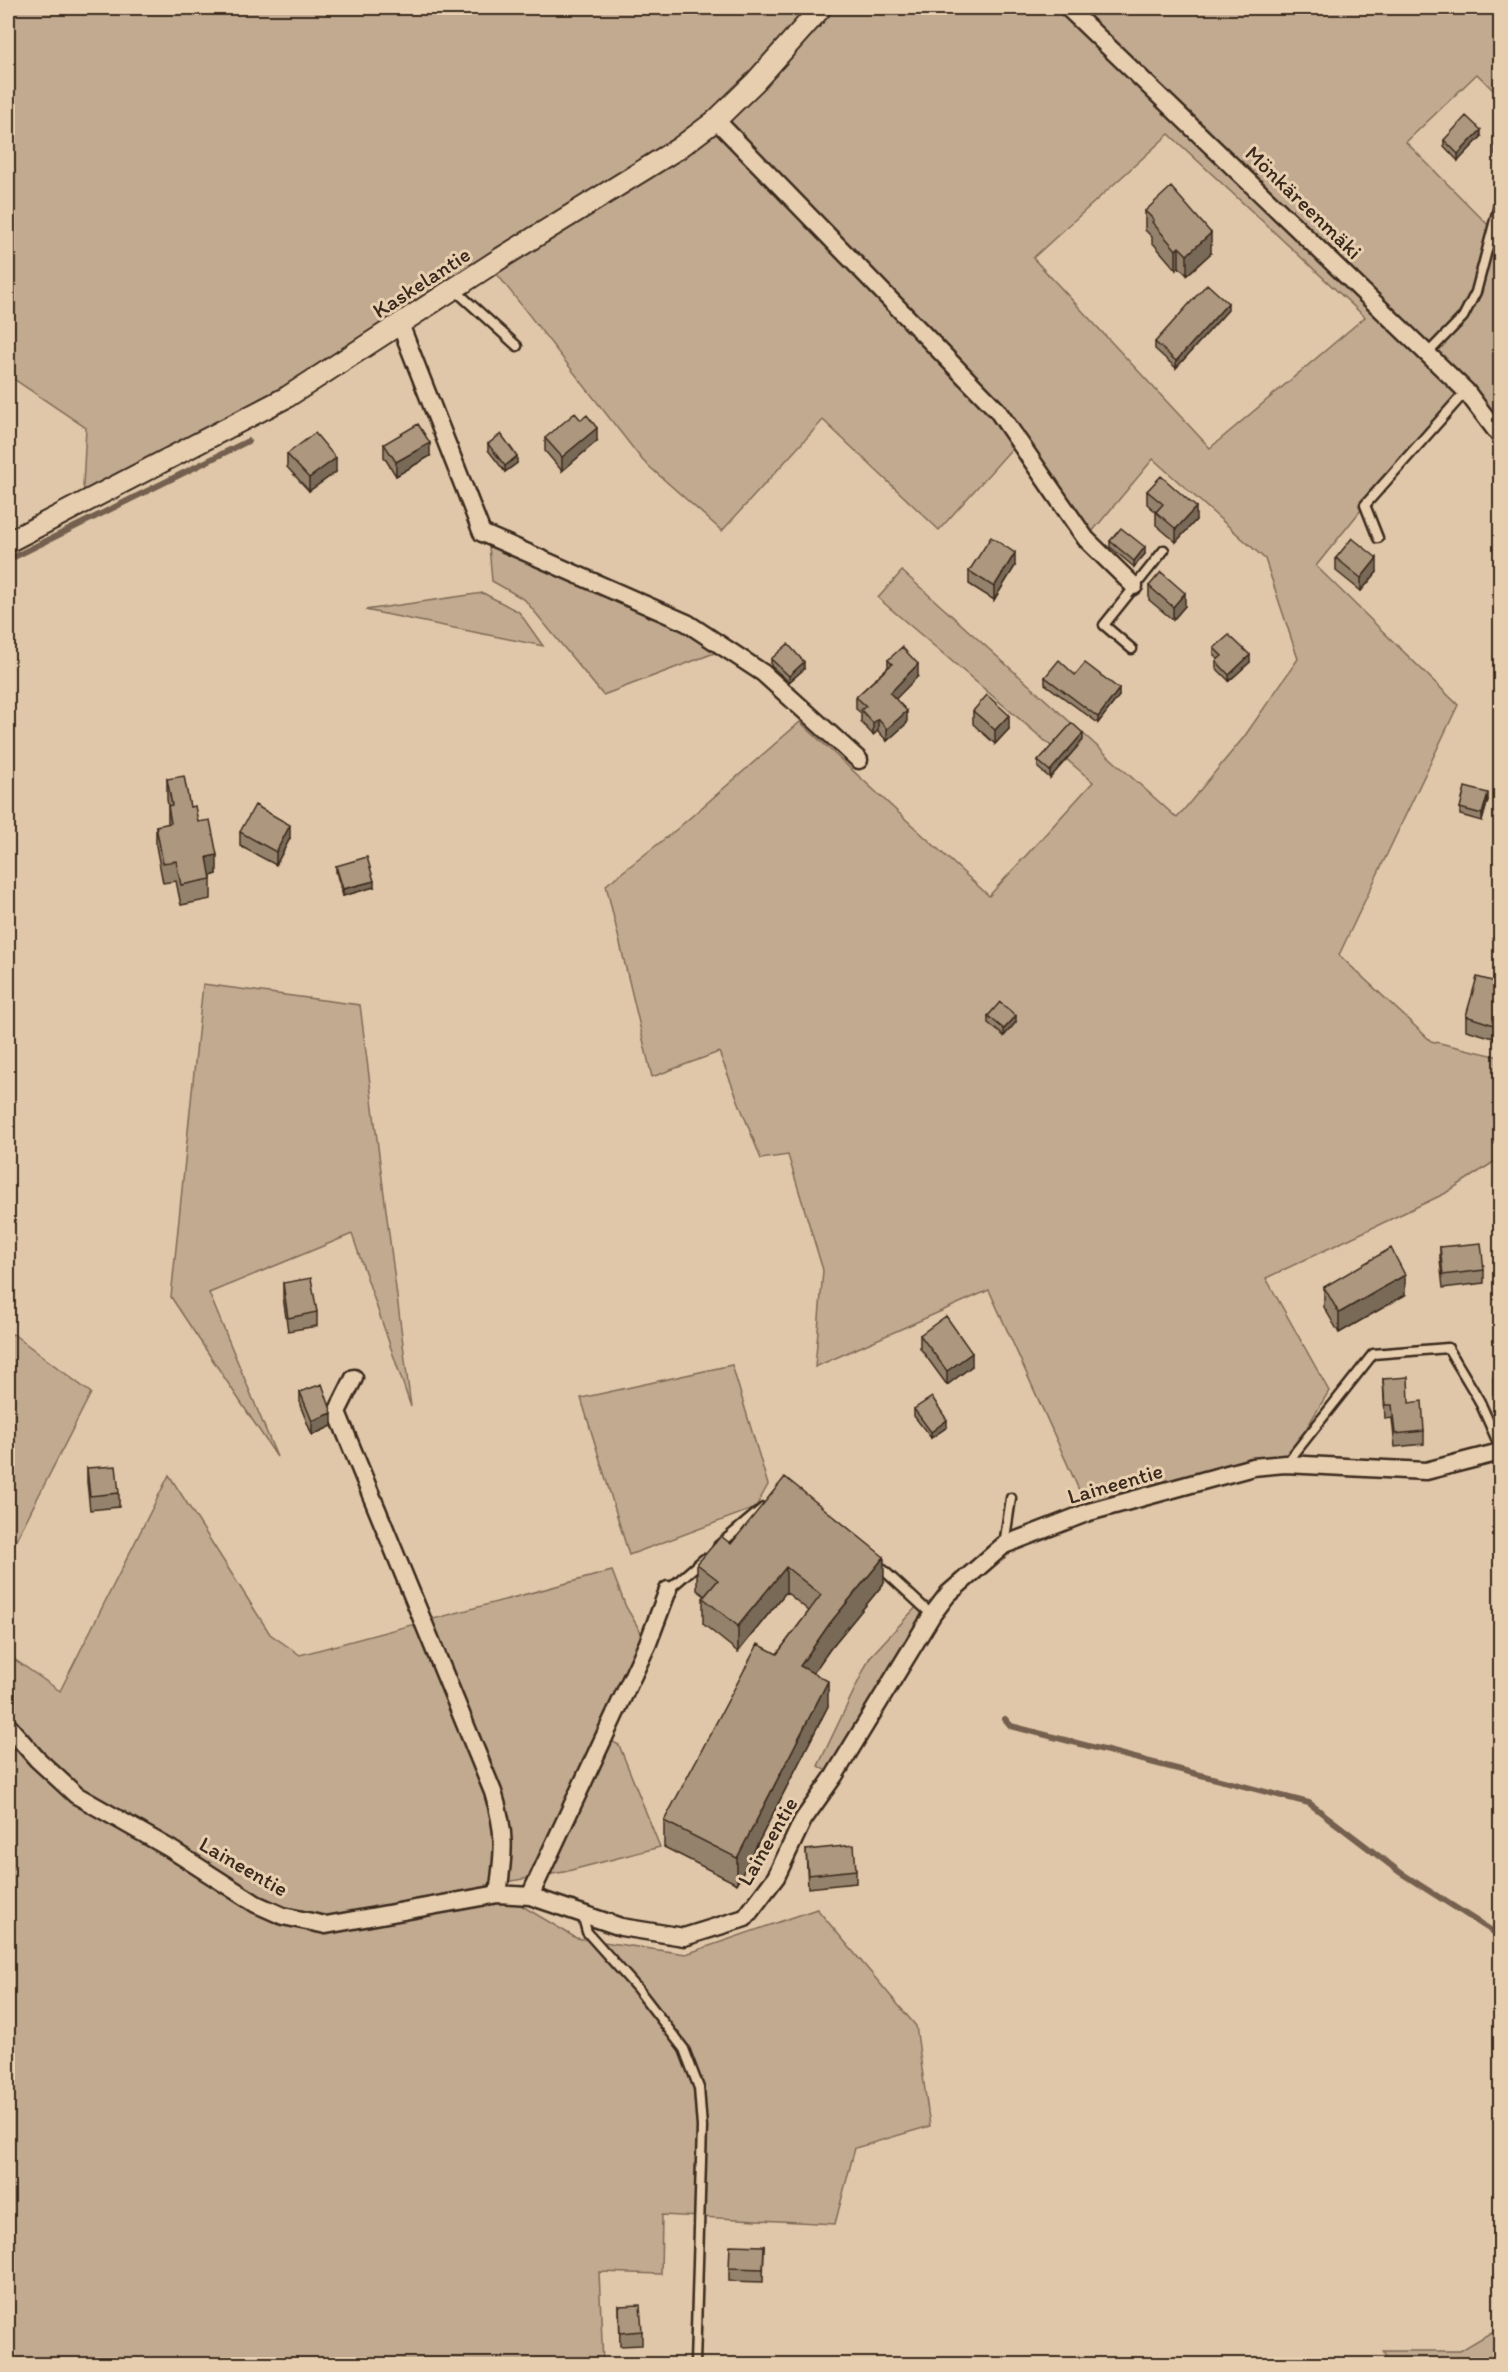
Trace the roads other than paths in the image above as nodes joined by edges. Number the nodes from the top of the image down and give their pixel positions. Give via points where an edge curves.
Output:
1 (821, 8) edge
2 (1068, 8) edge
3 (716, 120) junction
4 (1500, 201) edge
5 (454, 290) junction
6 (400, 324) junction
7 (517, 346) dead end
8 (1428, 353) junction
9 (1466, 391) junction
10 (1500, 436) edge
11 (1378, 538) dead end
12 (8, 542) edge
13 (1164, 550) dead end
14 (1134, 586) junction
15 (1132, 649) dead end
16 (859, 760) dead end
17 (354, 1377) dead end
18 (1500, 1447) edge
19 (1500, 1452) edge
20 (1285, 1464) junction
21 (774, 1498) edge
22 (1011, 1498) dead end
23 (1004, 1545) junction
24 (868, 1556) edge
25 (668, 1590) joint
26 (932, 1615) junction
27 (8, 1725) edge
28 (498, 1894) junction
29 (530, 1896) junction
30 (582, 1914) junction
31 (695, 2364) edge

1 - 3 street, Kaskelantie
2 - 8 street, Mönkäreenmäki
3 - 5 street, Kaskelantie via 679,148
3 - 14 street via 997,410 1086,539
4 - 8 lane via 1476,292 1463,317
5 - 6 street, Kaskelantie
5 - 7 lane
6 - 12 street, Kaskelantie via 287,397
6 - 16 street via 482,533 687,623 763,673
8 - 9 street, Mönkäreenmäki
9 - 10 street, Mönkäreenmäki
9 - 11 lane via 1365,505
13 - 14 lane
14 - 15 lane via 1104,625
17 - 28 street via 337,1412 493,1792 504,1847
18 - 20 lane via 1479,1400 1448,1348 1373,1354
19 - 20 street, Laineentie via 1426,1471
20 - 23 street, Laineentie via 1253,1467 1089,1512
21 - 25 lane
22 - 23 lane
23 - 26 street, Laineentie via 948,1594
24 - 26 lane
25 - 29 street via 648,1643
26 - 30 street, Laineentie via 803,1820 776,1877 745,1918 684,1937 621,1927
27 - 28 street, Laineentie via 76,1795 282,1916 326,1925
28 - 29 street, Laineentie
29 - 30 street, Laineentie
30 - 31 lane via 587,1932 638,1988 684,2049 699,2088 702,2127

